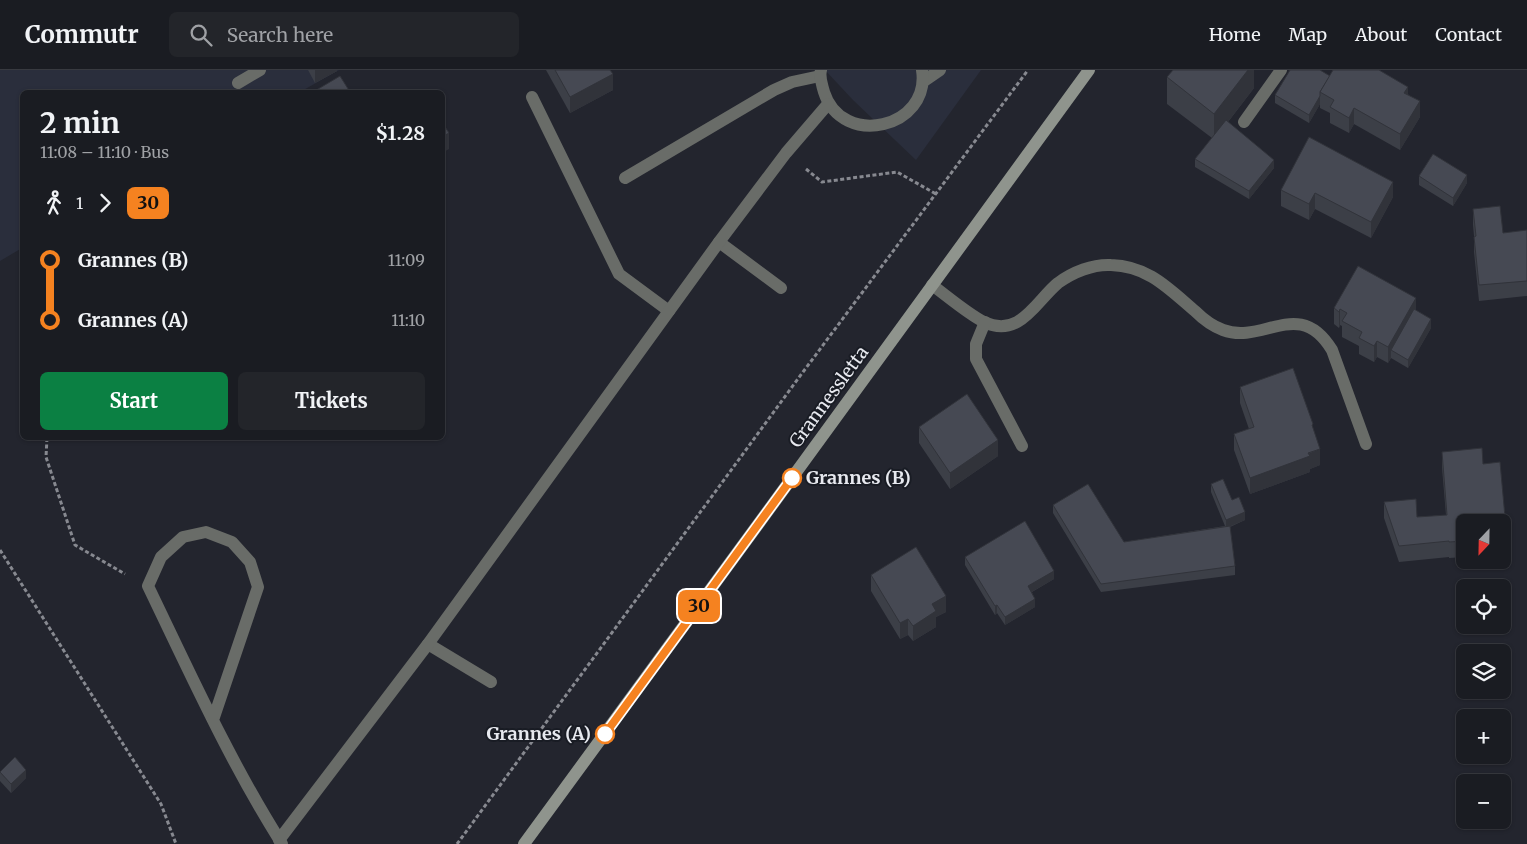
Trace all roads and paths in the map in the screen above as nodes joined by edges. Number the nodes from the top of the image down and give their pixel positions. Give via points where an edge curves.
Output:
1 (260, 70) edge
2 (940, 70) edge
3 (1028, 70) edge
4 (1089, 70) edge
5 (1281, 70) edge
6 (821, 73) edge
7 (923, 76) edge
8 (238, 83) dead end
9 (532, 97) dead end
10 (828, 104) junction
11 (1244, 122) dead end
12 (786, 152) junction
13 (625, 178) dead end
14 (936, 194) junction
15 (719, 242) junction
16 (932, 285) junction
17 (780, 288) dead end
18 (669, 311) junction
19 (985, 322) junction
20 (47, 440) edge
21 (1366, 444) dead end
22 (1022, 446) dead end
23 (0, 550) edge
24 (148, 586) junction
25 (428, 644) junction
26 (491, 682) dead end
27 (213, 720) junction
28 (281, 842) edge
29 (176, 844) edge
30 (457, 844) edge
31 (524, 844) edge

1 - 8 street
2 - 7 street
3 - 14 path
4 - 16 main road, Grannessletta
5 - 11 street
6 - 10 street
6 - 13 street via 774,90
7 - 10 street via 914,105 895,122 871,127 846,121
9 - 18 street via 619,274
10 - 12 street
12 - 14 path via 822,182 896,172
12 - 15 street
14 - 30 path
15 - 17 street
15 - 18 street
16 - 19 street
16 - 31 main road, Grannessletta
18 - 25 street
19 - 21 street via 1002,326 1024,319 1058,283 1081,270 1111,265 1137,269 1157,278 1209,323 1223,330 1246,332 1292,323 1313,328 1332,350
19 - 22 street via 976,344 976,359
20 - 24 path via 46,457 75,545
23 - 29 path via 161,804
24 - 27 street
24 - 27 street via 161,557 184,537 206,532 232,542 250,562 258,588
25 - 26 street
25 - 28 street
27 - 28 street via 235,765

